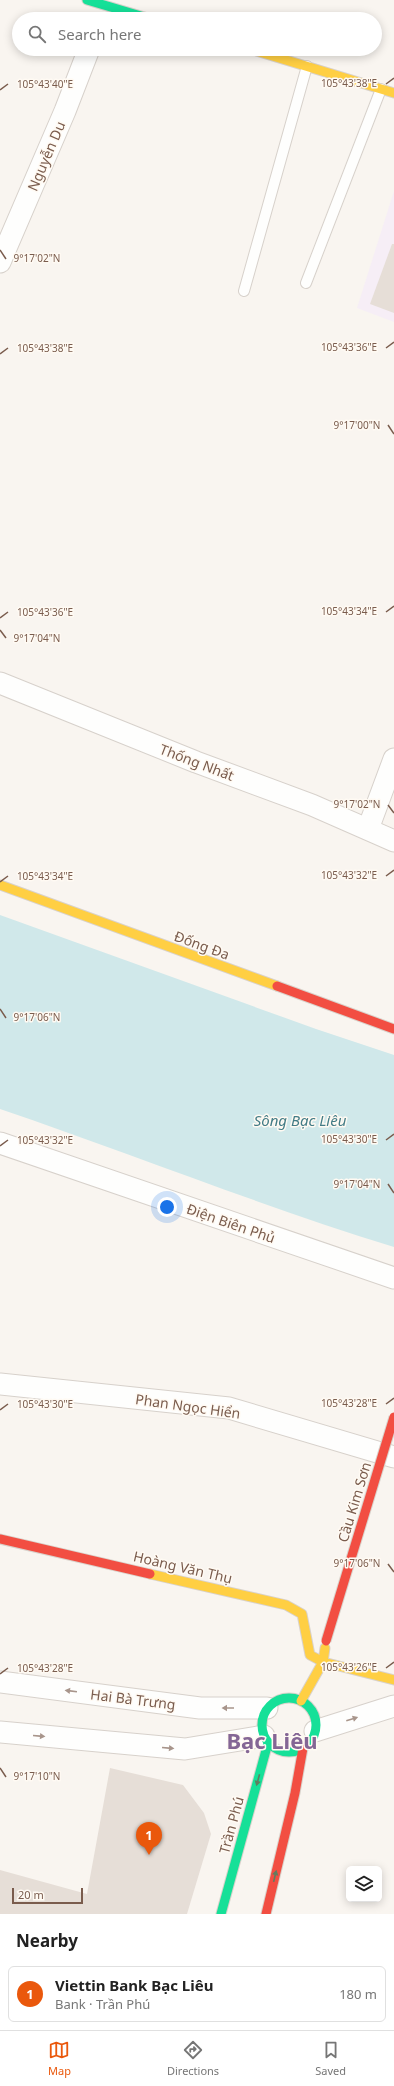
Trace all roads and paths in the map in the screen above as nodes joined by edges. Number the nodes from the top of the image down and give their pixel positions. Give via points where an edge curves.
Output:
1 (100, 6) edge
2 (124, 12) edge
3 (86, 56) edge
4 (274, 56) edge
5 (308, 66) junction
6 (381, 89) junction
7 (394, 93) edge
8 (0, 262) edge
9 (306, 283) dead end
10 (244, 291) dead end
11 (0, 683) edge
12 (394, 759) edge
13 (368, 829) junction
14 (394, 840) edge
15 (0, 885) edge
16 (394, 1029) edge
17 (0, 1144) edge
18 (394, 1278) edge
19 (0, 1384) edge
20 (394, 1417) edge
21 (394, 1457) edge
22 (0, 1539) edge
23 (323, 1662) junction
24 (394, 1680) edge
25 (0, 1682) edge
26 (301, 1700) junction
27 (394, 1706) edge
28 (267, 1708) junction
29 (315, 1731) junction
30 (0, 1732) edge
31 (266, 1740) junction
32 (303, 1748) junction
33 (221, 1914) edge
34 (266, 1914) edge

1 - 2 main road
3 - 8 street, Nguyễn Du via 66,111
4 - 5 main road
5 - 6 main road
5 - 10 lane
6 - 7 main road
6 - 9 lane
11 - 13 street, Thống Nhất
12 - 13 street
13 - 14 street, Thống Nhất
15 - 16 main road, Đống Đa
17 - 18 street, Điện Biên Phủ
19 - 21 street, Phan Ngọc Hiển via 229,1408
20 - 23 main road, Cầu Kim Sơn, bridge via 326,1641
22 - 23 main road, Hoàng Văn Thụ via 286,1605 302,1614 310,1654
23 - 24 main road
23 - 26 main road
28 -> 25 street, Hai Bà Trưng via 200,1708
26 - 28 main road via 283,1698
26 - 29 main road via 314,1714
29 -> 27 street
28 - 31 main road via 261,1726
29 - 32 main road
30 -> 31 street via 185,1749
31 - 32 main road via 283,1752
31 -> 33 main road, Trần Phú
34 -> 32 main road

